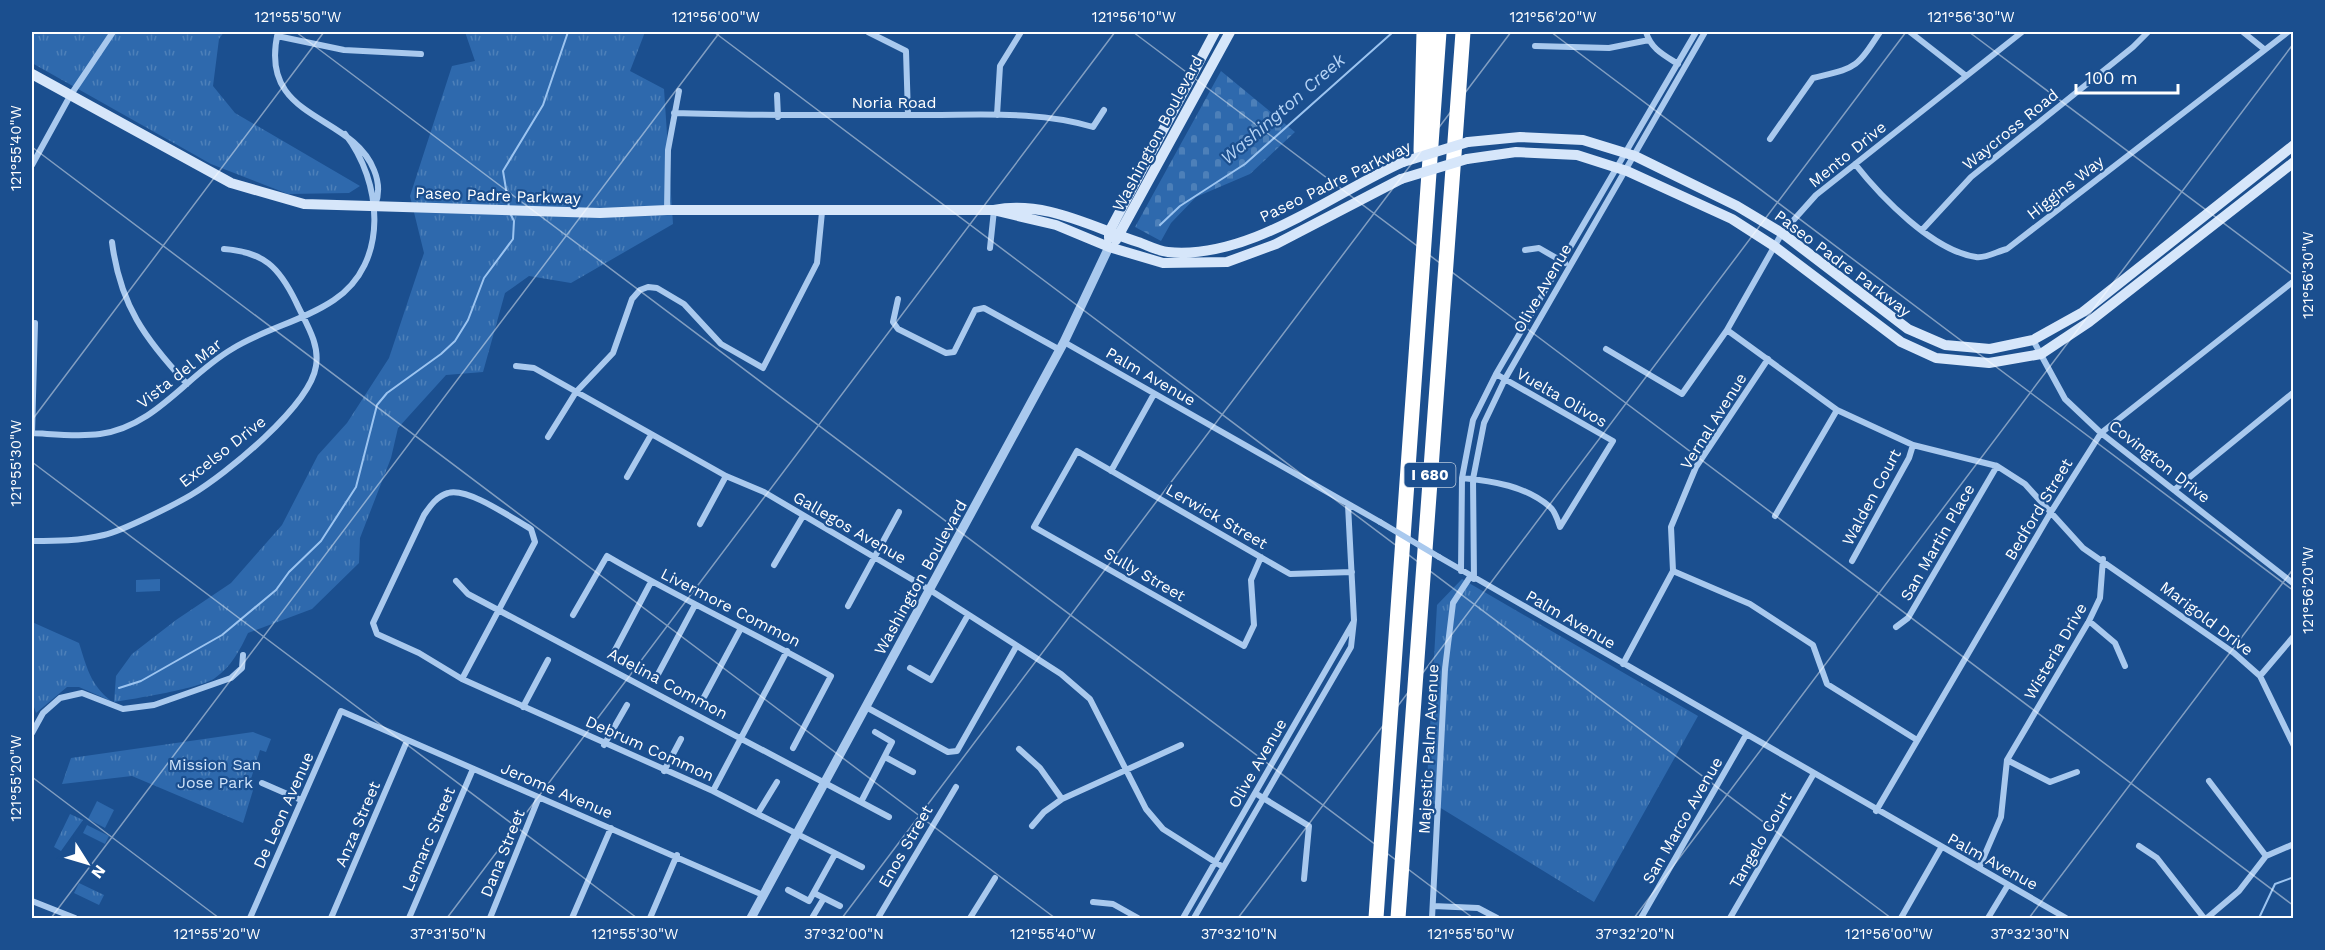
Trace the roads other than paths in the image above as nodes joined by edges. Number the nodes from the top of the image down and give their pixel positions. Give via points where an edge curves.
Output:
1 (113, 32) edge
2 (868, 32) edge
3 (1021, 32) edge
4 (1215, 32) edge
5 (1230, 32) edge
6 (1424, 32) edge
7 (1439, 32) edge
8 (1463, 32) edge
9 (1646, 32) edge
10 (1695, 32) edge
11 (1705, 32) edge
12 (1880, 32) edge
13 (1910, 32) edge
14 (2022, 32) edge
15 (2148, 32) edge
16 (2243, 32) edge
17 (2288, 32) edge
18 (277, 34) edge
19 (1648, 40) junction
20 (1535, 46) dead end
21 (2264, 49) junction
22 (420, 54) dead end
23 (1677, 63) junction
24 (1684, 67) junction
25 (32, 74) edge
26 (1965, 75) junction
27 (679, 91) dead end
28 (777, 94) dead end
29 (70, 96) junction
30 (1104, 110) dead end
31 (674, 113) junction
32 (908, 115) junction
33 (996, 115) junction
34 (778, 117) junction
35 (1770, 139) dead end
36 (2294, 145) edge
37 (1630, 154) junction
38 (2294, 162) edge
39 (1855, 164) junction
40 (32, 165) edge
41 (1622, 169) junction
42 (1428, 192) junction
43 (375, 206) junction
44 (667, 210) junction
45 (994, 210) junction
46 (822, 212) junction
47 (1922, 230) junction
48 (1782, 233) junction
49 (1114, 234) junction
50 (112, 242) dead end
51 (1774, 246) junction
52 (1109, 247) junction
53 (990, 248) dead end
54 (224, 249) dead end
55 (1525, 250) dead end
56 (1562, 261) junction
57 (1570, 266) junction
58 (2294, 281) edge
59 (898, 299) dead end
60 (302, 316) junction
61 (35, 323) dead end
62 (1726, 330) junction
63 (2033, 339) junction
64 (1062, 346) junction
65 (1606, 349) dead end
66 (2041, 354) junction
67 (1768, 359) junction
68 (516, 366) dead end
69 (1496, 374) junction
70 (1505, 379) junction
71 (187, 384) junction
72 (576, 392) junction
73 (2294, 392) edge
74 (1154, 394) junction
75 (1838, 410) junction
76 (32, 433) edge
77 (2101, 433) junction
78 (651, 435) junction
79 (548, 437) dead end
80 (1913, 446) junction
81 (1997, 466) junction
82 (1111, 471) junction
83 (726, 476) junction
84 (627, 477) dead end
85 (1462, 478) junction
86 (1473, 479) junction
87 (2174, 490) junction
88 (1348, 505) junction
89 (899, 512) dead end
90 (2051, 512) junction
91 (802, 516) junction
92 (1775, 516) dead end
93 (700, 524) dead end
94 (1034, 527) joint
95 (32, 541) edge
96 (876, 557) junction
97 (1261, 557) junction
98 (2103, 559) junction
99 (1852, 561) dead end
100 (774, 565) dead end
101 (1461, 571) junction
102 (1673, 571) junction
103 (1352, 572) junction
104 (1472, 578) junction
105 (456, 581) dead end
106 (651, 582) junction
107 (2294, 584) edge
108 (930, 590) junction
109 (695, 605) junction
110 (848, 606) dead end
111 (499, 609) junction
112 (573, 615) dead end
113 (968, 615) junction
114 (1354, 620) junction
115 (2089, 621) junction
116 (1896, 627) dead end
117 (740, 630) junction
118 (2294, 636) edge
119 (1016, 647) junction
120 (787, 651) junction
121 (614, 652) dead end
122 (243, 655) dead end
123 (548, 660) dead end
124 (1623, 664) junction
125 (2125, 666) dead end
126 (910, 668) dead end
127 (657, 676) dead end
128 (2260, 676) junction
129 (462, 679) junction
130 (703, 699) dead end
131 (627, 705) dead end
132 (523, 707) junction
133 (866, 707) junction
134 (340, 711) joint
135 (874, 732) dead end
136 (32, 733) edge
137 (1746, 735) junction
138 (742, 737) junction
139 (681, 739) dead end
140 (1917, 740) junction
141 (407, 741) junction
142 (604, 745) junction
143 (1181, 745) dead end
144 (2293, 746) edge
145 (793, 748) dead end
146 (1020, 749) dead end
147 (885, 757) junction
148 (2007, 760) junction
149 (1125, 768) junction
150 (473, 769) junction
151 (664, 771) junction
152 (914, 772) dead end
153 (2077, 772) dead end
154 (1813, 775) junction
155 (777, 782) dead end
156 (824, 782) junction
157 (2209, 782) dead end
158 (262, 783) dead end
159 (956, 787) dead end
160 (713, 791) junction
161 (1255, 793) junction
162 (539, 797) junction
163 (1264, 798) junction
164 (1062, 799) junction
165 (301, 800) junction
166 (861, 802) junction
167 (1876, 811) junction
168 (758, 813) junction
169 (889, 817) dead end
170 (1032, 826) dead end
171 (611, 828) junction
172 (797, 833) junction
173 (2294, 844) edge
174 (2139, 846) dead end
175 (1941, 848) junction
176 (836, 854) junction
177 (677, 855) junction
178 (2266, 856) junction
179 (1215, 862) junction
180 (862, 867) dead end
181 (1223, 867) junction
182 (1979, 868) junction
183 (995, 878) dead end
184 (1304, 879) dead end
185 (2008, 885) junction
186 (788, 890) dead end
187 (814, 893) junction
188 (763, 895) junction
189 (824, 898) junction
190 (32, 901) edge
191 (1093, 902) dead end
192 (840, 906) dead end
193 (1433, 906) junction
194 (75, 918) edge
195 (250, 918) edge
196 (332, 918) edge
197 (409, 918) edge
198 (490, 918) edge
199 (572, 918) edge
200 (650, 918) edge
201 (751, 918) edge
202 (812, 918) edge
203 (878, 918) edge
204 (970, 918) edge
205 (1138, 918) edge
206 (1183, 918) edge
207 (1194, 918) edge
208 (1376, 918) edge
209 (1398, 918) edge
210 (1432, 918) edge
211 (1497, 918) edge
212 (1641, 918) edge
213 (1730, 918) edge
214 (1901, 918) edge
215 (1988, 918) edge
216 (2066, 918) edge
217 (2206, 918) edge

1 - 29 street
2 - 32 street via 906,51
3 - 33 street via 1000,66
4 - 49 main road, Washington Boulevard
5 - 49 main road, Washington Boulevard
6 - 42 highway via 1421,162
7 - 42 highway, I 680
8 - 209 highway, I 680
9 - 19 street
10 - 23 street, Olive Avenue
11 - 24 street, Olive Avenue
12 - 35 street via 1852,69 1813,78
13 - 26 street
14 - 26 street, Mento Drive
15 - 47 street, Waycross Road via 1971,177
16 - 21 street
17 - 21 street, Higgins Way
18 - 22 street via 344,50
18 - 43 street, Vista del Mar via 278,70 289,95 313,117 360,146 371,162 378,188
19 - 20 street via 1609,48
19 - 23 street via 1658,52
21 - 47 street, Higgins Way via 2007,249 1978,258 1954,250
23 - 24 street
23 - 37 street, Olive Avenue
24 - 37 street, Olive Avenue
25 - 29 main road, Paseo Padre Parkway
26 - 39 street, Mento Drive
27 - 31 street
28 - 34 street
29 - 40 street
29 - 43 main road, Paseo Padre Parkway via 231,183 303,204
30 - 33 street, Noria Road via 1093,127 1067,119
31 - 34 street, Noria Road
31 - 44 street via 668,150
32 - 33 street, Noria Road
32 - 34 street, Noria Road
36 - 63 main road, Paseo Padre Parkway via 2083,312
37 - 41 street, Olive Avenue
37 - 41 street, Olive Avenue
37 - 48 main road, Paseo Padre Parkway via 1737,206
37 - 49 main road, Paseo Padre Parkway, bridge via 1583,140 1520,136 1468,142 1402,162 1272,229 1224,249 1167,252
38 - 66 main road, Paseo Padre Parkway via 2089,322
39 - 47 street, Higgins Way via 1881,197
39 - 48 street, Mento Drive via 1816,195
41 - 51 main road, Paseo Padre Parkway via 1732,219
41 - 52 main road, Paseo Padre Parkway, bridge via 1576,155 1526,152 1467,159 1401,179 1276,244 1227,262 1163,263
41 - 56 street, Olive Avenue
41 - 57 street, Olive Avenue
42 - 208 highway, I 680
43 - 44 main road, Paseo Padre Parkway via 600,213
43 - 60 street, Vista del Mar via 374,235 358,278 334,300
44 - 46 main road, Paseo Padre Parkway
45 - 46 main road, Paseo Padre Parkway
45 - 49 main road, Paseo Padre Parkway via 1014,206 1043,210
45 - 52 main road, Paseo Padre Parkway via 1056,225
45 - 53 street
46 - 72 street via 817,263 764,368 721,344 684,304 648,287 632,299 613,353
48 - 51 street, Mento Drive
48 - 63 main road, Paseo Padre Parkway via 1908,329 1945,345 1990,349
49 - 52 main road, Washington Boulevard
50 - 71 street via 116,267 133,314 151,345
51 - 62 street, Mento Drive
51 - 66 main road, Paseo Padre Parkway via 1901,342 1936,358 1989,363
52 - 64 street, Washington Boulevard
54 - 60 street, Excelso Drive via 245,251 265,260 284,278
55 - 56 street via 1539,248
56 - 57 street
56 - 69 street, Olive Avenue
57 - 70 street, Olive Avenue
58 - 77 street, Bedford Street
59 - 64 street, Palm Avenue via 893,322 898,329 946,354 954,352 975,310 984,308
60 - 71 street, Vista del Mar via 232,348
60 - 95 street, Excelso Drive via 316,351 310,385 301,401 237,460 191,495 106,535 63,542
61 - 76 street
62 - 65 street, Mento Drive via 1682,394
62 - 67 street
63 - 66 street, Covington Drive
64 - 74 street, Palm Avenue
64 - 108 street, Washington Boulevard
66 - 77 street, Covington Drive via 2065,399
67 - 75 street
67 - 102 street, Vernal Avenue via 1696,467 1671,526
68 - 72 street, Gallegos Avenue via 534,368
69 - 70 street, Vuelta Olivos
69 - 85 street, Olive Avenue via 1473,420
70 - 86 street, Olive Avenue via 1484,423
70 - 86 street, Vuelta Olivos via 1613,441 1560,527 1552,508 1524,491
71 - 76 street, Vista del Mar via 141,420 100,434
72 - 78 street, Gallegos Avenue
72 - 79 street
73 - 87 street
74 - 82 street
74 - 88 street, Palm Avenue
75 - 80 street
75 - 92 street
77 - 87 street, Covington Drive
77 - 90 street, Bedford Street
78 - 83 street, Gallegos Avenue
78 - 84 street
80 - 81 street
80 - 99 street, Walden Court
81 - 90 street via 2025,484
81 - 116 street, San Martin Place via 1908,618
82 - 94 street, Lerwick Street via 1077,450
82 - 97 street, Lerwick Street
83 - 91 street, Gallegos Avenue via 764,492
83 - 93 street
85 - 86 street, Vuelta Olivos
85 - 101 street, Olive Avenue
86 - 104 street, Olive Avenue
87 - 107 street, Covington Drive
88 - 101 street, Palm Avenue, bridge
88 - 103 street, Olive Avenue
89 - 96 street
90 - 98 street via 2084,548
90 - 140 street, Bedford Street
91 - 96 street, Gallegos Avenue
91 - 100 street
94 - 97 street, Sully Street via 1244,646 1254,626 1251,580
96 - 108 street, Gallegos Avenue
96 - 110 street
97 - 103 street, Lerwick Street via 1290,574
98 - 115 street, Wisteria Drive via 2100,598
98 - 128 street, Marigold Drive via 2234,652
101 - 104 street, Palm Avenue
102 - 124 street
102 - 140 street via 1750,604 1813,645 1827,684
103 - 114 street, Olive Avenue
104 - 124 street, Palm Avenue
104 - 193 street, Majestic Palm Avenue via 1453,603 1445,669
105 - 111 street, Adelina Common via 468,594
106 - 109 street, Livermore Common
106 - 112 street, Livermore Common via 607,556
106 - 121 street
108 - 113 street, Gallegos Avenue
108 - 133 street, Washington Boulevard
109 - 117 street, Livermore Common
109 - 127 street
111 - 129 street, Debrum Common
111 - 129 street, Debrum Common via 535,542 531,529 467,494 449,493 434,501 424,515 373,623 377,634 419,652
111 - 138 street, Adelina Common
113 - 119 street, Gallegos Avenue
113 - 126 street via 931,680
114 - 161 street, Olive Avenue
114 - 163 street, Olive Avenue via 1351,647
115 - 125 street via 2115,643
115 - 148 street, Wisteria Drive
117 - 120 street, Livermore Common
117 - 130 street
118 - 128 street
119 - 133 street via 957,751 948,752
119 - 149 street, Gallegos Avenue via 1061,674 1090,699
120 - 138 street
120 - 145 street, Livermore Common via 831,676
122 - 136 street via 242,668 231,678 154,705 123,709 81,693 60,698 43,713
123 - 132 street
124 - 137 street, Palm Avenue
128 - 144 street, Marigold Drive
129 - 132 street, Debrum Common
131 - 142 street
132 - 142 street, Debrum Common via 558,720
133 - 156 street, Washington Boulevard
134 - 141 street, Jerome Avenue
134 - 165 street, De Leon Avenue
135 - 147 street via 892,742
137 - 154 street, Palm Avenue
137 - 212 street, San Marco Avenue
138 - 156 street, Adelina Common
138 - 160 street
139 - 151 street
140 - 167 street, Bedford Street
141 - 150 street, Jerome Avenue
141 - 196 street, Anza Street
142 - 151 street, Debrum Common
143 - 149 street
146 - 164 street via 1040,768
147 - 152 street
147 - 166 street
148 - 153 street via 2050,782
148 - 182 street, Wisteria Drive via 2001,817
149 - 164 street
149 - 179 street, Gallegos Avenue via 1146,809 1163,829
150 - 162 street, Jerome Avenue
150 - 197 street, Lemarc Street
151 - 160 street, Debrum Common
154 - 167 street, Palm Avenue
154 - 213 street, Tangelo Court
155 - 168 street
156 - 166 street, Adelina Common
156 - 172 street, Washington Boulevard
157 - 178 street
158 - 165 street
159 - 203 street, Enos Street
160 - 168 street, Debrum Common
161 - 163 street
161 - 179 street, Olive Avenue
162 - 171 street, Jerome Avenue
162 - 198 street, Dana Street
163 - 181 street, Olive Avenue
163 - 184 street via 1309,826
164 - 170 street
165 - 195 street, De Leon Avenue
166 - 169 street, Adelina Common
167 - 175 street, Palm Avenue
168 - 172 street, Debrum Common
171 - 177 street, Jerome Avenue
171 - 199 street
172 - 176 street, Debrum Common
172 - 188 street, Washington Boulevard
173 - 178 street
174 - 217 street via 2157,858
175 - 182 street, Palm Avenue
175 - 214 street
176 - 180 street, Debrum Common
176 - 187 street
177 - 188 street, Jerome Avenue
177 - 200 street
178 - 217 street via 2239,891
179 - 181 street, Gallegos Avenue
179 - 206 street, Olive Avenue
181 - 207 street, Olive Avenue
182 - 185 street, Palm Avenue
183 - 204 street
185 - 215 street
185 - 216 street, Palm Avenue
186 - 187 street via 809,902
187 - 189 street
188 - 201 street, Washington Boulevard
189 - 192 street
189 - 202 street
190 - 194 street
191 - 205 street via 1113,903
193 - 210 street, Majestic Palm Avenue
193 - 211 street via 1479,909

